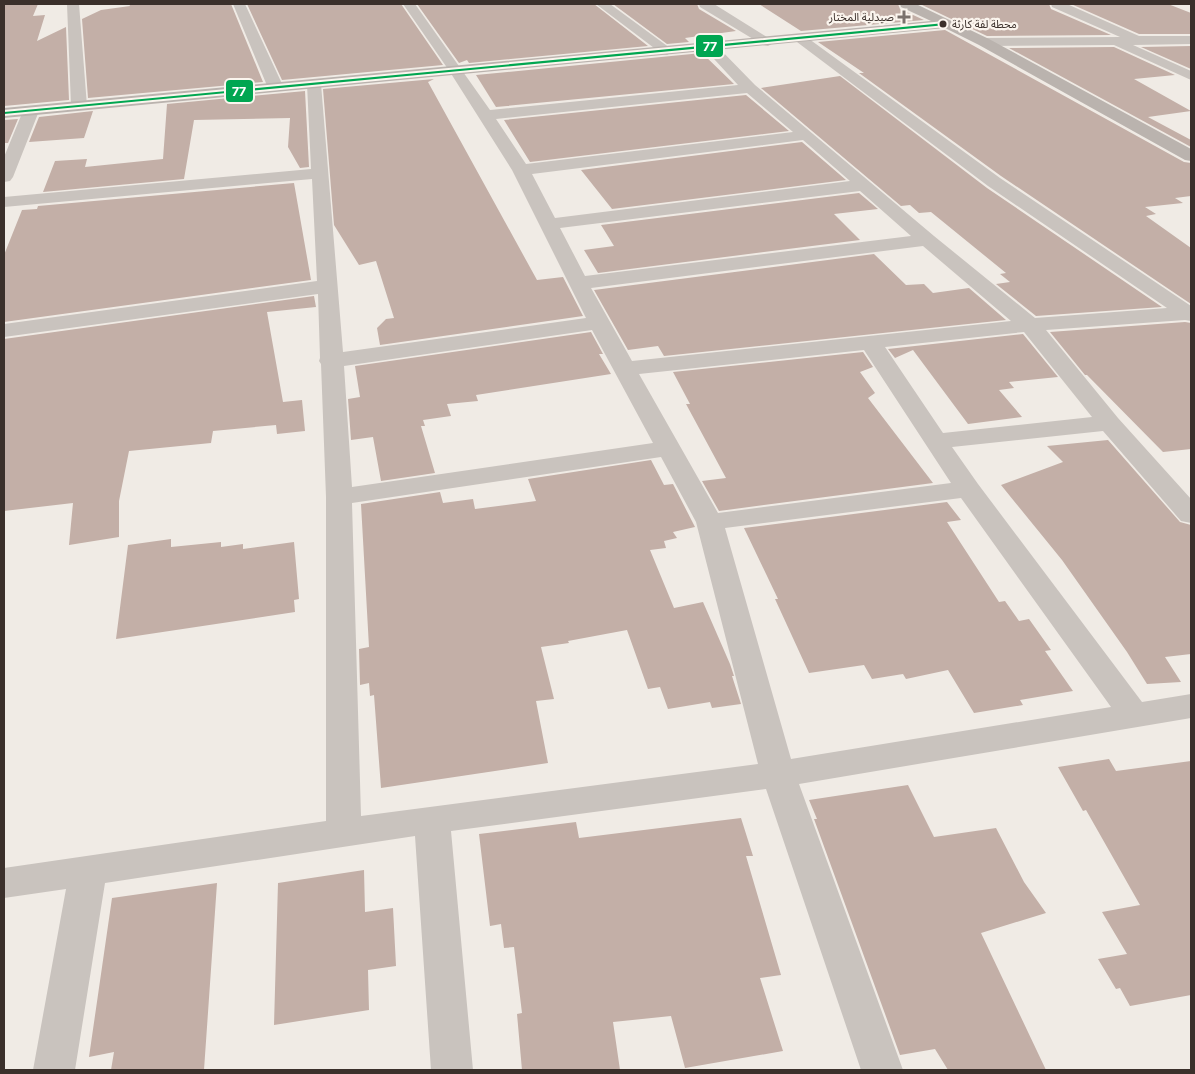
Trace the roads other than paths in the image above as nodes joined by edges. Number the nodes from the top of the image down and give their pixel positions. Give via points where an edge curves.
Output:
1 (74, 4) edge
2 (239, 4) edge
3 (409, 4) edge
4 (602, 4) edge
5 (705, 4) edge
6 (906, 4) edge
7 (1057, 4) edge
8 (945, 24) junction
9 (800, 38) junction
10 (1191, 40) edge
11 (1113, 41) junction
12 (1141, 41) junction
13 (768, 42) junction
14 (984, 42) junction
15 (710, 47) junction
16 (667, 51) junction
17 (457, 71) junction
18 (1191, 76) edge
19 (314, 84) junction
20 (276, 88) junction
21 (750, 88) junction
22 (79, 106) junction
23 (31, 111) junction
24 (4, 113) edge
25 (486, 115) junction
26 (807, 135) junction
27 (1183, 147) edge
28 (1191, 156) edge
29 (521, 170) junction
30 (321, 173) junction
31 (4, 177) edge
32 (864, 185) junction
33 (4, 202) edge
34 (549, 224) junction
35 (927, 240) junction
36 (579, 282) junction
37 (328, 286) junction
38 (1190, 314) edge
39 (599, 323) junction
40 (1030, 325) junction
41 (4, 331) edge
42 (871, 343) junction
43 (330, 361) junction
44 (625, 369) junction
45 (1109, 423) junction
46 (936, 441) junction
47 (668, 448) junction
48 (968, 489) junction
49 (339, 497) junction
50 (1191, 515) edge
51 (710, 522) junction
52 (1191, 706) edge
53 (1133, 714) junction
54 (778, 774) junction
55 (432, 820) junction
56 (344, 833) junction
57 (88, 872) junction
58 (4, 884) edge
59 (54, 1070) edge
60 (452, 1070) edge
61 (882, 1070) edge

1 - 22 street
2 - 20 street
3 - 17 street
4 - 16 street
5 - 13 street
6 - 8 street
7 - 12 street
8 - 9 street
8 - 14 street
9 - 13 street
9 - 38 street via 994,182
10 - 12 street
11 - 12 street
11 - 14 street
11 - 18 street
13 - 15 street
14 - 27 street
15 - 16 street
15 - 21 street
16 - 17 street
17 - 19 street
17 - 25 street
19 - 20 street
19 - 30 street
20 - 22 street
21 - 25 street
21 - 26 street
22 - 23 street
23 - 24 street
23 - 31 street
25 - 29 street
26 - 29 street
26 - 32 street
27 - 28 street
29 - 34 street
30 - 33 street
30 - 37 street
32 - 34 street
32 - 35 street
34 - 36 street
35 - 36 street
35 - 40 street
36 - 39 street
37 - 41 street
37 - 43 street
38 - 40 street
39 - 43 street
39 - 44 street
40 - 42 street
40 - 45 street
42 - 44 street
42 - 46 street
43 - 49 street
44 - 47 street
45 - 46 street
45 - 50 street
46 - 48 street
47 - 49 street
47 - 51 street
48 - 51 street
48 - 53 street
49 - 56 street
51 - 54 street
52 - 53 street
53 - 54 street
54 - 55 street
54 - 61 street
55 - 56 street
55 - 60 street
56 - 57 street
57 - 58 street
57 - 59 street

